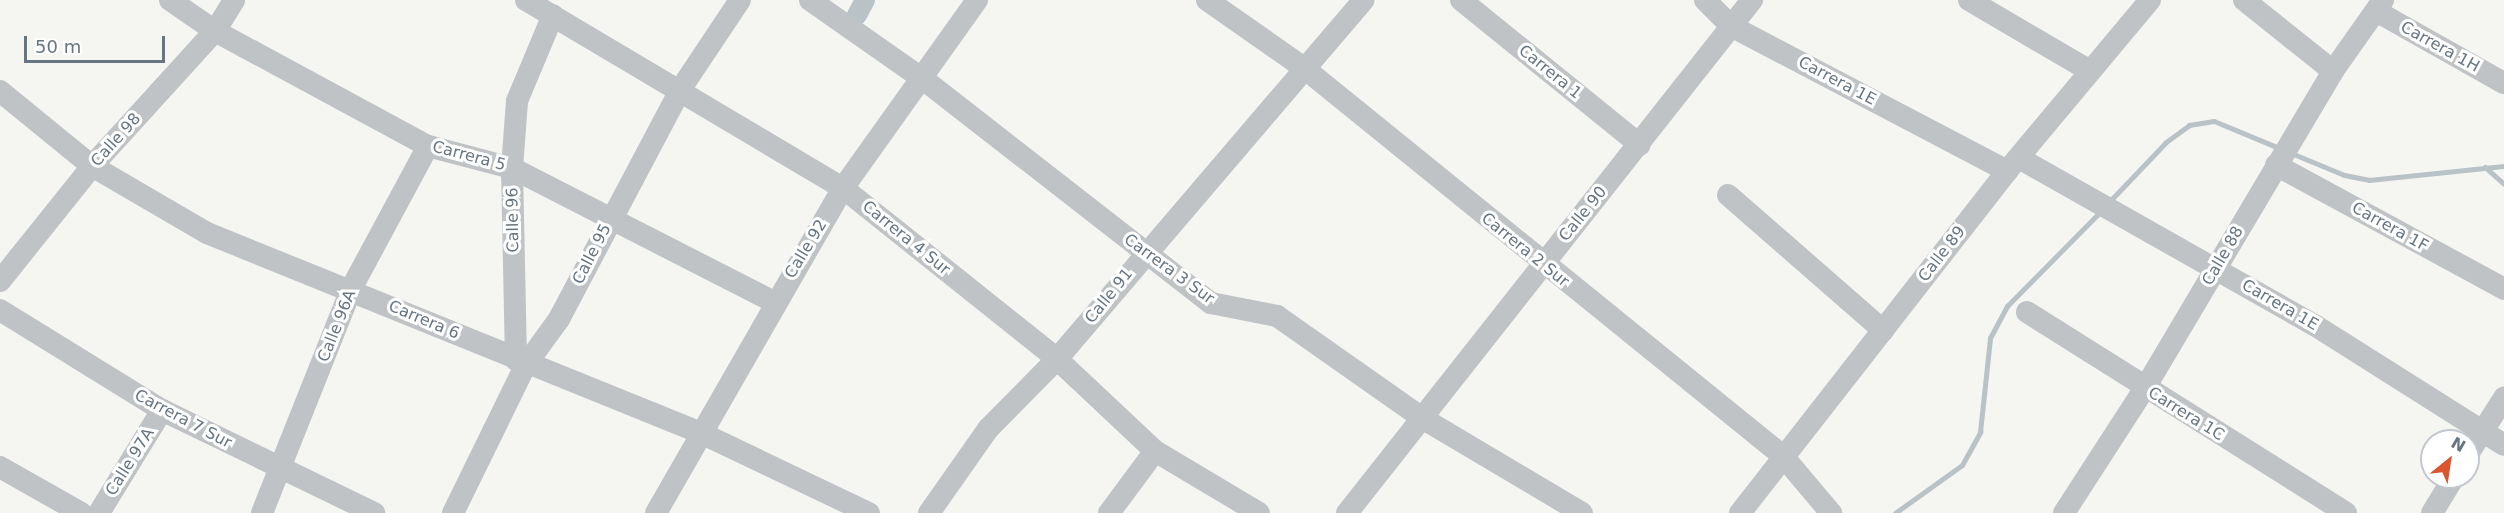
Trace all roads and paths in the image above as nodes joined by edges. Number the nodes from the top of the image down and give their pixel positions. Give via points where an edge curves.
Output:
1 (170, 0) edge
2 (234, 0) edge
3 (526, 0) edge
4 (740, 0) edge
5 (810, 0) edge
6 (978, 0) edge
7 (1207, 0) edge
8 (1364, 0) edge
9 (1461, 0) edge
10 (1705, 0) edge
11 (1752, 0) edge
12 (1969, 0) edge
13 (2150, 0) edge
14 (2244, 0) edge
15 (2380, 6) edge
16 (553, 15) junction
17 (1731, 26) junction
18 (215, 31) junction
19 (1304, 68) junction
20 (2090, 71) junction
21 (2332, 71) junction
22 (923, 79) junction
23 (2504, 83) edge
24 (680, 90) junction
25 (0, 91) edge
26 (1640, 145) junction
27 (428, 146) junction
28 (2282, 155) junction
29 (2013, 165) junction
30 (92, 166) junction
31 (512, 168) junction
32 (843, 188) junction
33 (1728, 195) dead end
34 (610, 220) junction
35 (1145, 253) junction
36 (1541, 264) junction
37 (2216, 268) junction
38 (0, 281) edge
39 (351, 289) junction
40 (2504, 289) edge
41 (774, 302) junction
42 (0, 310) edge
43 (2027, 312) dead end
44 (1883, 330) junction
45 (1057, 360) junction
46 (520, 363) junction
47 (2145, 388) junction
48 (2504, 398) edge
49 (162, 410) junction
50 (1422, 418) junction
51 (2483, 430) junction
52 (701, 433) junction
53 (2480, 435) edge
54 (2504, 445) edge
55 (1155, 451) junction
56 (1783, 456) junction
57 (0, 467) edge
58 (280, 470) junction
59 (2447, 489) edge
60 (2074, 510) edge
61 (81, 513) edge
62 (99, 513) edge
63 (262, 513) edge
64 (374, 513) edge
65 (453, 513) edge
66 (656, 513) edge
67 (869, 513) edge
68 (928, 513) edge
69 (1109, 513) edge
70 (1259, 513) edge
71 (1347, 513) edge
72 (1582, 513) edge
73 (1740, 513) edge
74 (1831, 513) edge
75 (2346, 513) edge
76 (2432, 513) edge

1 - 18 street, Carrera 5
2 - 18 street, Calle 98
3 - 16 street, Carrera 4 Sur
4 - 24 street, Calle 95
5 - 22 street, Carrera 3 Sur
6 - 22 street, Calle 92
7 - 19 street, Carrera 2 Sur
8 - 19 street, Calle 91
9 - 26 street, Carrera 1
10 - 17 street, Carrera 1E
11 - 17 street, Calle 90
12 - 20 street
13 - 20 street, Calle 89
14 - 21 street
15 - 21 street, Calle 88
15 - 23 street, Carrera 1H
16 - 24 street, Carrera 4 Sur
16 - 31 street, Calle 96 via 517,101
17 - 26 street, Calle 90
17 - 29 street, Carrera 1E
18 - 27 street, Carrera 5
18 - 30 street, Calle 98
19 - 35 street, Calle 91
19 - 36 street, Carrera 2 Sur
20 - 29 street, Calle 89
21 - 28 street, Calle 88
22 - 32 street, Calle 92
22 - 35 street, Carrera 3 Sur
24 - 32 street, Carrera 4 Sur
24 - 34 street, Calle 95
25 - 30 street, Carrera 6
26 - 36 street, Calle 90
27 - 31 street, Carrera 5
27 - 39 street, Calle 96A
28 - 37 street, Calle 88
28 - 40 street, Carrera 1F
29 - 37 street, Carrera 1E via 2080,193
29 - 44 street, Calle 89
30 - 38 street, Calle 98
30 - 39 street, Carrera 6 via 207,233
31 - 34 street, Carrera 5
31 - 46 street, Calle 96
32 - 41 street, Calle 92
32 - 45 street, Carrera 4 Sur
33 - 44 street
34 - 41 street, Carrera 5
34 - 46 street, Calle 95 via 559,319
35 - 45 street, Calle 91
35 - 50 street, Carrera 3 Sur via 1211,303 1277,316
36 - 50 street, Calle 90
36 - 56 street, Carrera 2 Sur
37 - 47 street, Calle 88
37 - 51 street, Carrera 1E
39 - 46 street, Carrera 6
39 - 58 street, Calle 96A
41 - 52 street, Calle 92
42 - 49 street, Carrera 7 Sur
43 - 47 street, Carrera 1C
44 - 56 street, Calle 89
45 - 55 street, Carrera 4 Sur
45 - 68 street, Calle 91 via 988,429
46 - 52 street, Carrera 6
46 - 65 street, Calle 95
47 - 60 street, Calle 88
47 - 75 street, Carrera 1C
48 - 51 street
49 - 58 street, Carrera 7 Sur
49 - 62 street, Calle 97A
50 - 71 street, Calle 90
50 - 72 street, Carrera 3 Sur
51 - 53 street
51 - 54 street, Carrera 1E
52 - 66 street, Calle 92
52 - 67 street, Carrera 6
55 - 69 street
55 - 70 street, Carrera 4 Sur
56 - 73 street, Calle 89
56 - 74 street, Carrera 2 Sur
57 - 61 street
58 - 63 street, Calle 96A
58 - 64 street, Carrera 7 Sur
59 - 76 street

